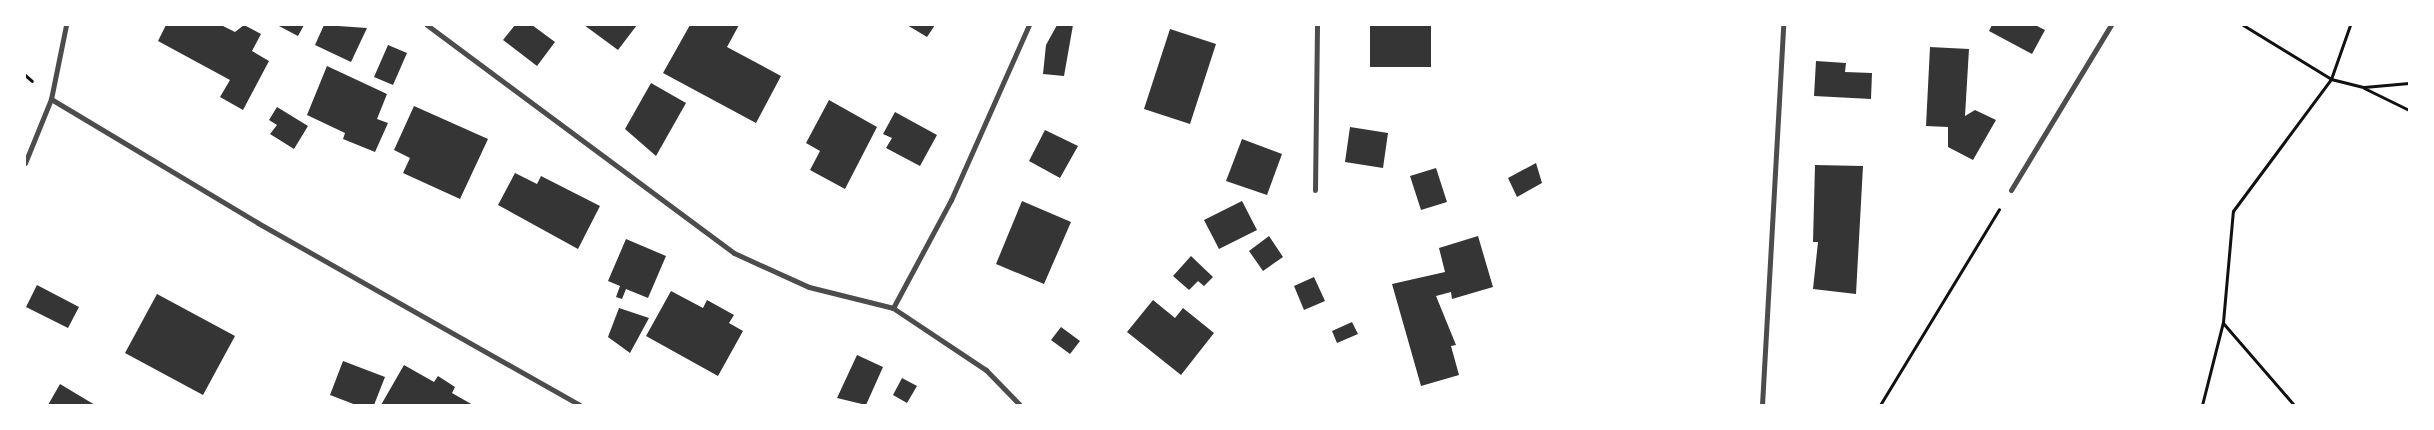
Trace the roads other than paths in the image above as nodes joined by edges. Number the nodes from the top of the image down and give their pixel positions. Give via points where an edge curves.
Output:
1 (66, 25) edge
2 (428, 25) edge
3 (1029, 25) edge
4 (1318, 25) edge
5 (1783, 25) edge
6 (2111, 25) edge
7 (51, 98) junction
8 (25, 163) edge
9 (1315, 190) dead end
10 (2011, 190) road end
11 (893, 308) junction
12 (580, 405) edge
13 (1020, 405) edge
14 (1762, 405) edge

1 - 7 street
2 - 11 street via 734,253 808,288
3 - 11 street via 951,200
4 - 9 street
5 - 14 street
6 - 10 street
7 - 8 street
7 - 12 street via 258,223
11 - 13 street via 986,370

